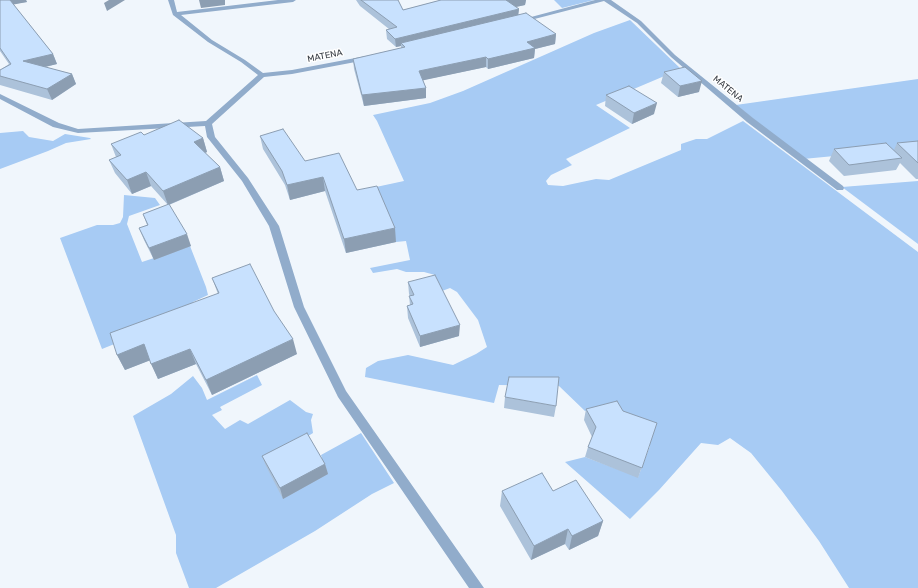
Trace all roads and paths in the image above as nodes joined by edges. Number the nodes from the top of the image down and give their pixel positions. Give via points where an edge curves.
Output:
1 (171, 0) edge
2 (293, 0) edge
3 (602, 0) edge
4 (607, 0) edge
5 (175, 14) junction
6 (513, 22) edge
7 (375, 56) edge
8 (262, 75) junction
9 (0, 96) edge
10 (208, 123) junction
11 (840, 188) dead end
12 (477, 588) edge

1 - 5 street
2 - 5 street
3 - 6 street
4 - 11 street, MATENA via 639,22 673,56 750,120
5 - 8 street
7 - 8 street, MATENA via 307,70
8 - 10 street
9 - 10 street via 56,125 78,131
10 - 12 street via 212,137 245,180 274,226 299,307 342,394

